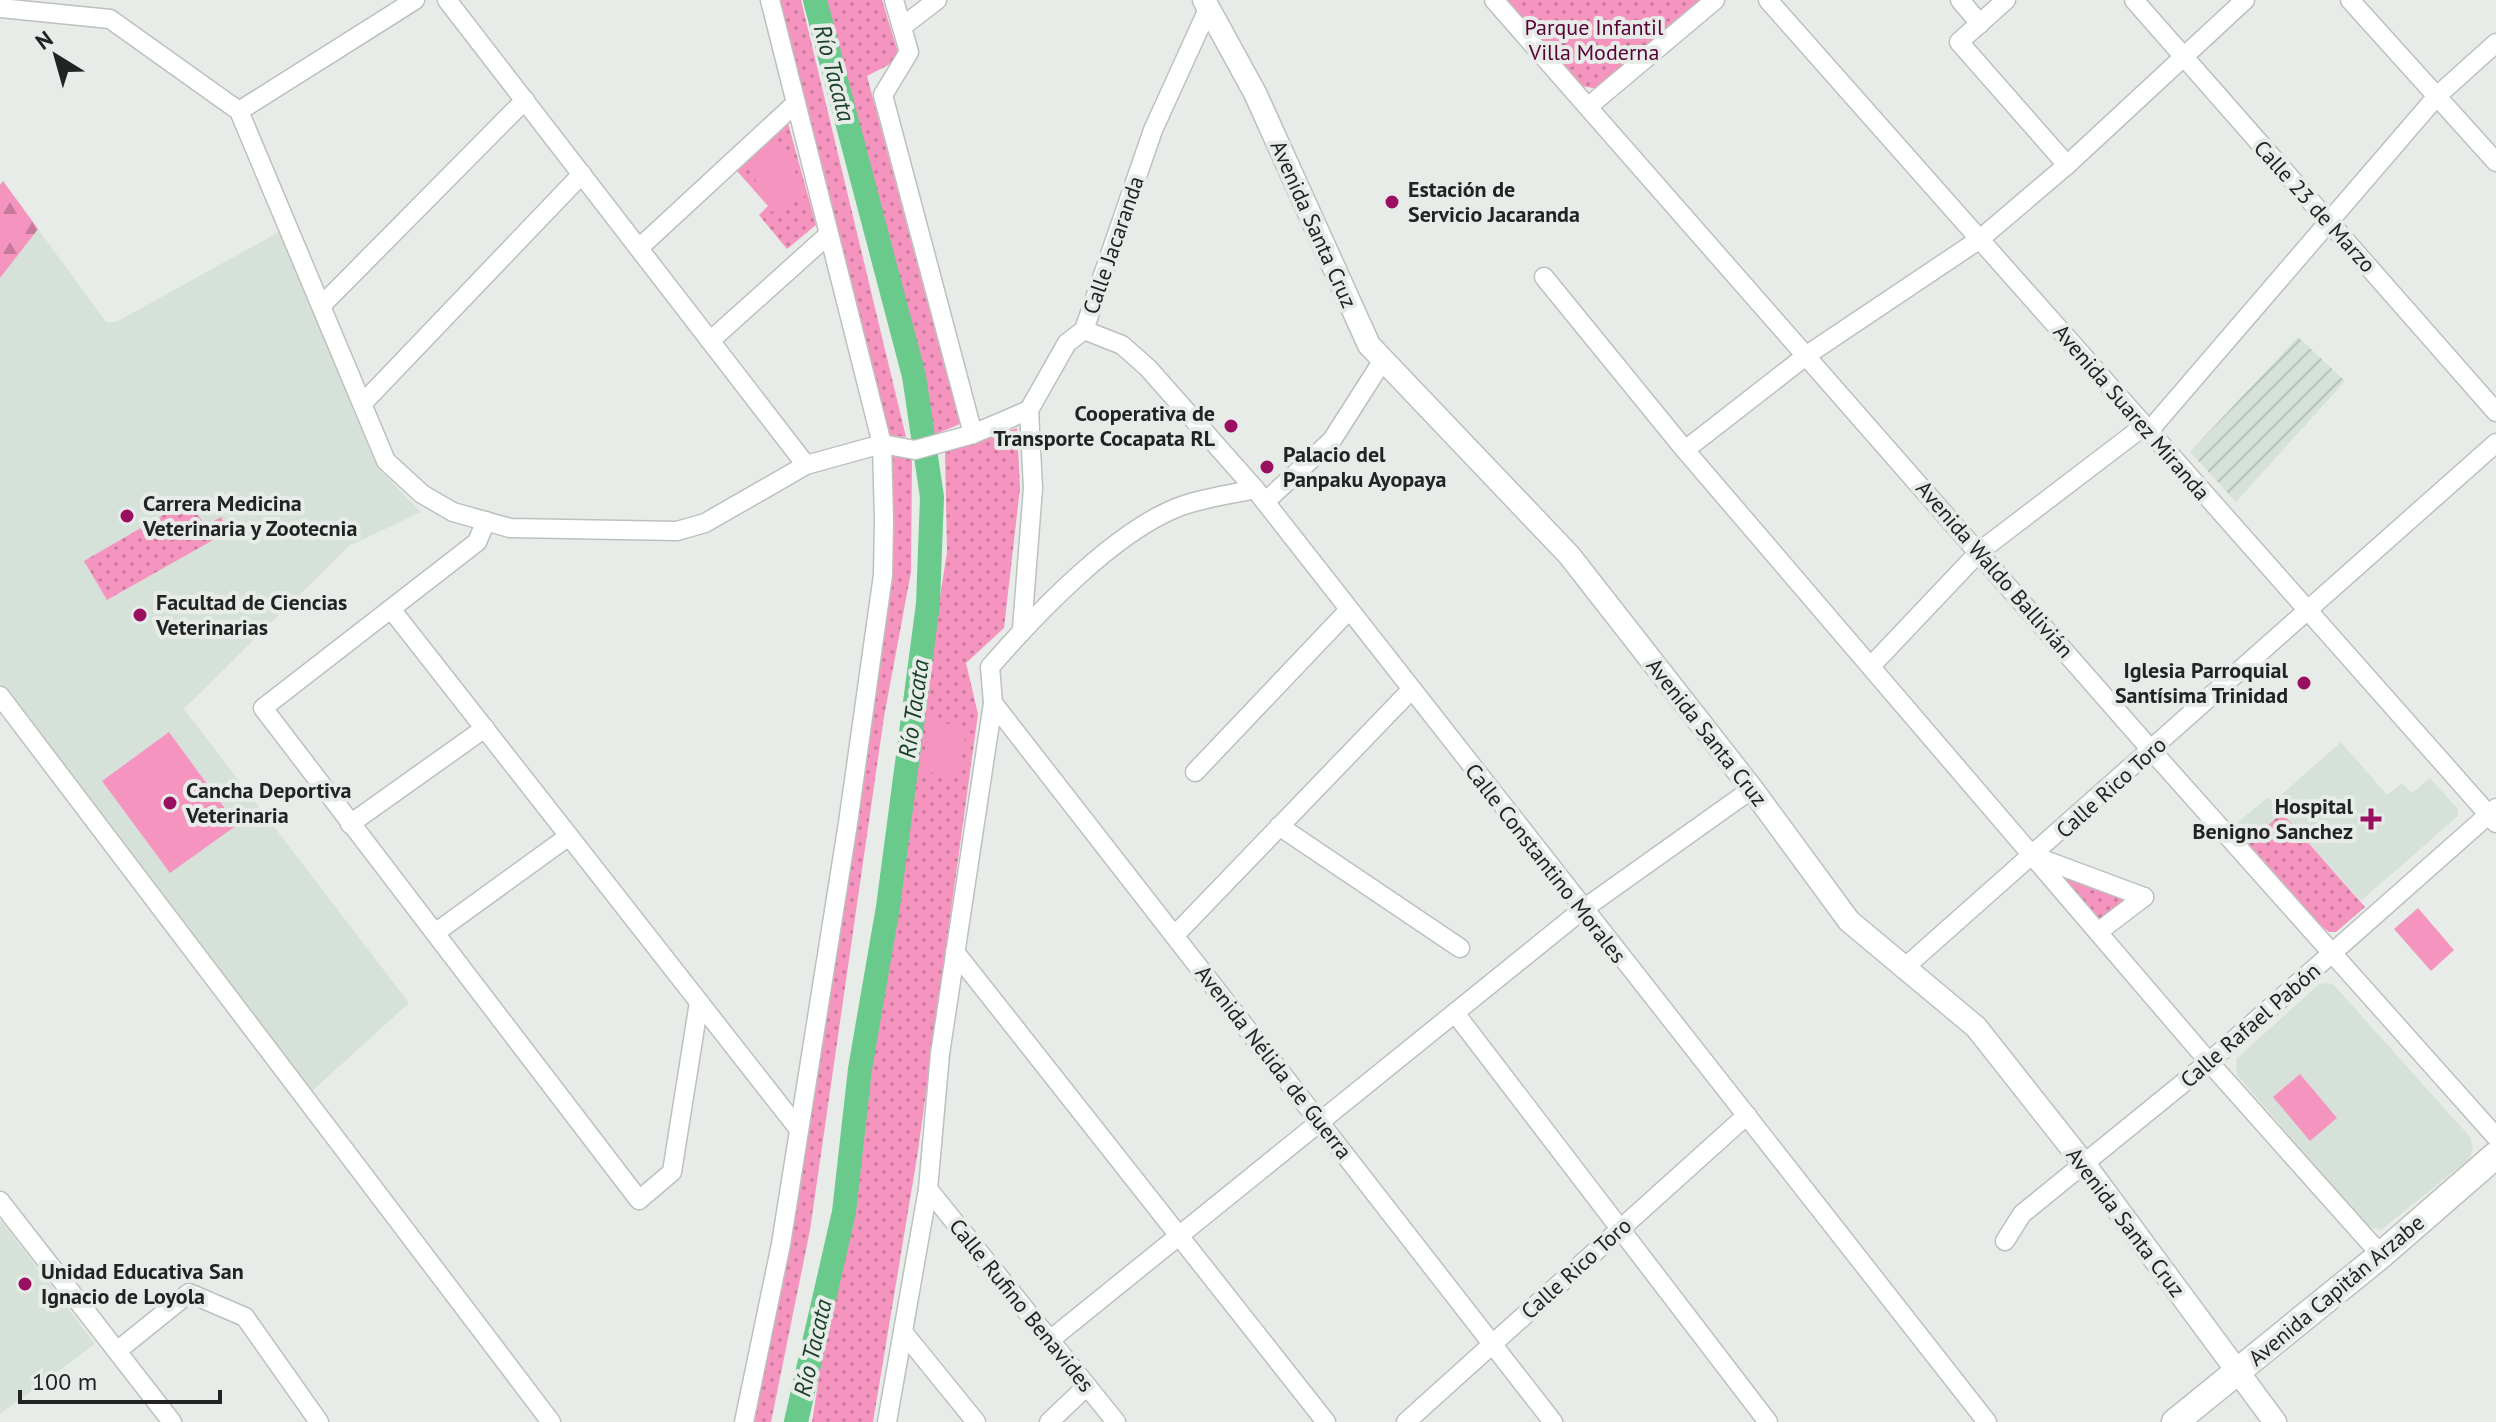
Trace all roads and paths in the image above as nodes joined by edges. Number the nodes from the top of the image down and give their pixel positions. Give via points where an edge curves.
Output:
1 (415, 0) edge
2 (447, 0) edge
3 (770, 0) edge
4 (894, 0) edge
5 (937, 0) edge
6 (1494, 0) edge
7 (1715, 0) edge
8 (1768, 0) edge
9 (1960, 0) edge
10 (2006, 0) edge
11 (2134, 0) edge
12 (2245, 0) edge
13 (2350, 0) edge
14 (1208, 2) edge
15 (0, 8) edge
16 (1980, 24) junction
17 (903, 26) junction
18 (2496, 43) edge
19 (2183, 58) junction
20 (2437, 96) junction
21 (525, 100) junction
22 (796, 103) junction
23 (1589, 106) junction
24 (239, 111) junction
25 (2496, 162) edge
26 (2067, 165) junction
27 (582, 174) junction
28 (2329, 220) junction
29 (828, 235) junction
30 (1980, 239) junction
31 (639, 248) junction
32 (1544, 277) dead end
33 (322, 305) junction
34 (1084, 330) junction
35 (710, 341) junction
36 (1807, 355) junction
37 (1383, 360) junction
38 (363, 403) junction
39 (1029, 410) junction
40 (2496, 412) edge
41 (2146, 428) junction
42 (973, 434) junction
43 (2496, 443) edge
44 (882, 444) junction
45 (1685, 450) junction
46 (806, 465) junction
47 (1260, 496) junction
48 (486, 521) junction
49 (1980, 551) junction
50 (391, 609) junction
51 (1348, 611) junction
52 (2308, 612) junction
53 (1022, 629) junction
54 (1871, 666) junction
55 (1410, 691) junction
56 (0, 696) edge
57 (993, 703) junction
58 (485, 728) junction
59 (2152, 751) junction
60 (1195, 772) dead end
61 (1752, 789) junction
62 (2494, 815) edge
63 (350, 824) junction
64 (1279, 826) junction
65 (569, 836) junction
66 (2034, 856) junction
67 (1582, 910) junction
68 (2098, 932) junction
69 (435, 933) junction
70 (1176, 934) junction
71 (1460, 948) dead end
72 (955, 952) junction
73 (2332, 954) junction
74 (1903, 969) junction
75 (699, 1002) junction
76 (1455, 1013) junction
77 (2209, 1062) junction
78 (1747, 1115) junction
79 (1320, 1122) junction
80 (797, 1127) junction
81 (2496, 1137) edge
82 (2496, 1155) edge
83 (2085, 1165) junction
84 (928, 1189) junction
85 (0, 1201) edge
86 (1620, 1228) junction
87 (1181, 1235) junction
88 (2005, 1241) dead end
89 (2381, 1255) junction
90 (903, 1332) junction
91 (1050, 1340) junction
92 (1492, 1345) junction
93 (117, 1351) junction
94 (2237, 1371) junction
95 (1087, 1386) junction
96 (172, 1422) edge
97 (319, 1422) edge
98 (551, 1422) edge
99 (744, 1422) edge
100 (887, 1422) edge
101 (976, 1422) edge
102 (1049, 1422) edge
103 (1116, 1422) edge
104 (1326, 1422) edge
105 (1406, 1422) edge
106 (1553, 1422) edge
107 (1768, 1422) edge
108 (1987, 1422) edge
109 (2175, 1422) edge
110 (2275, 1422) edge

1 - 24 street
2 - 21 street
3 - 22 street
4 - 17 street
5 - 17 street
6 - 23 street, Avenida Waldo Ballivián
7 - 23 street
8 - 30 street, Avenida Suarez Miranda
9 - 16 street
10 - 16 street
11 - 19 street, Calle 23 de Marzo
12 - 19 street
13 - 20 street
14 - 34 street, Calle Jacaranda via 1153,130
14 - 37 main road, Avenida Santa Cruz via 1369,345
15 - 24 street via 110,19
16 - 26 street via 1959,42
17 - 42 street via 909,52 883,95
18 - 20 street
19 - 26 street
19 - 28 street, Calle 23 de Marzo
20 - 25 street
20 - 28 street
21 - 27 street
21 - 33 street
22 - 29 street
22 - 31 street
23 - 36 street, Avenida Waldo Ballivián
24 - 33 street
26 - 30 street
27 - 31 street
27 - 38 street
28 - 40 street, Calle 23 de Marzo
28 - 41 street
29 - 35 street
29 - 44 street
30 - 36 street
30 - 41 street, Avenida Suarez Miranda
31 - 35 street
32 - 45 street
33 - 38 street
34 - 39 street, Calle Jacaranda via 1067,343
34 - 47 street, Calle Constantino Morales via 1122,345 1148,368
35 - 46 street
36 - 45 street
36 - 49 street, Avenida Waldo Ballivián
37 - 47 street via 1332,440
37 - 61 main road, Avenida Santa Cruz via 1569,555
38 - 48 street via 386,461 422,494 453,512
39 - 42 street
39 - 53 street via 1033,488
41 - 49 street
41 - 52 street, Avenida Suarez Miranda
42 - 44 street via 924,447
43 - 52 street, Calle Rico Toro
44 - 46 street
44 - 80 street via 883,575
45 - 54 street
46 - 48 street via 705,523 677,531 510,528
47 - 51 street, Calle Constantino Morales
47 - 53 street via 1179,506 1144,523
48 - 50 street via 477,542
49 - 54 street
49 - 59 street, Avenida Waldo Ballivián
50 - 58 street
50 - 63 street via 263,708
51 - 55 street, Calle Constantino Morales
51 - 60 street
52 - 59 street, Calle Rico Toro
52 - 62 street, Avenida Suarez Miranda
53 - 57 street via 990,667
54 - 66 street
55 - 64 street
55 - 67 street, Calle Constantino Morales
56 - 98 street
57 - 70 street, Avenida Nélida de Guerra
57 - 72 street
58 - 63 street
58 - 65 street
59 - 66 street, Calle Rico Toro
59 - 73 street, Avenida Waldo Ballivián
61 - 67 street
61 - 74 main road, Avenida Santa Cruz via 1849,921
62 - 73 street, Calle Rafael Pabón
63 - 69 street
64 - 70 street
64 - 71 street
65 - 69 street
65 - 75 street
66 - 68 street
66 - 68 street via 2144,897
66 - 74 street, Calle Rico Toro
67 - 76 street
67 - 78 street, Calle Constantino Morales
68 - 77 street
69 - 75 street via 639,1200 672,1172
70 - 79 street, Avenida Nélida de Guerra
72 - 84 street
72 - 87 street
73 - 77 street, Calle Rafael Pabón
73 - 81 street, Avenida Waldo Ballivián
74 - 83 main road, Avenida Santa Cruz via 1976,1027
75 - 80 street
76 - 79 street
76 - 86 street
77 - 83 street, Calle Rafael Pabón
77 - 89 street
78 - 86 street, Calle Rico Toro
78 - 108 street, Calle Constantino Morales
79 - 87 street
79 - 92 street, Avenida Nélida de Guerra
80 - 99 street via 781,1244
82 - 89 highway, Avenida Capitán Arzabe
83 - 88 street, Calle Rafael Pabón via 2022,1214
83 - 94 main road, Avenida Santa Cruz
84 - 90 street
84 - 91 street, Calle Rufino Benavides
85 - 93 street
86 - 92 street, Calle Rico Toro
86 - 107 street
87 - 91 street
87 - 104 street
89 - 94 highway, Avenida Capitán Arzabe
90 - 100 street
90 - 101 street
91 - 95 street, Calle Rufino Benavides
92 - 105 street, Calle Rico Toro
92 - 106 street, Avenida Nélida de Guerra
93 - 96 street
93 - 97 street via 189,1293 245,1317
94 - 109 highway, Avenida Capitán Arzabe
94 - 110 main road, Avenida Santa Cruz
95 - 102 street
95 - 103 street, Calle Rufino Benavides

